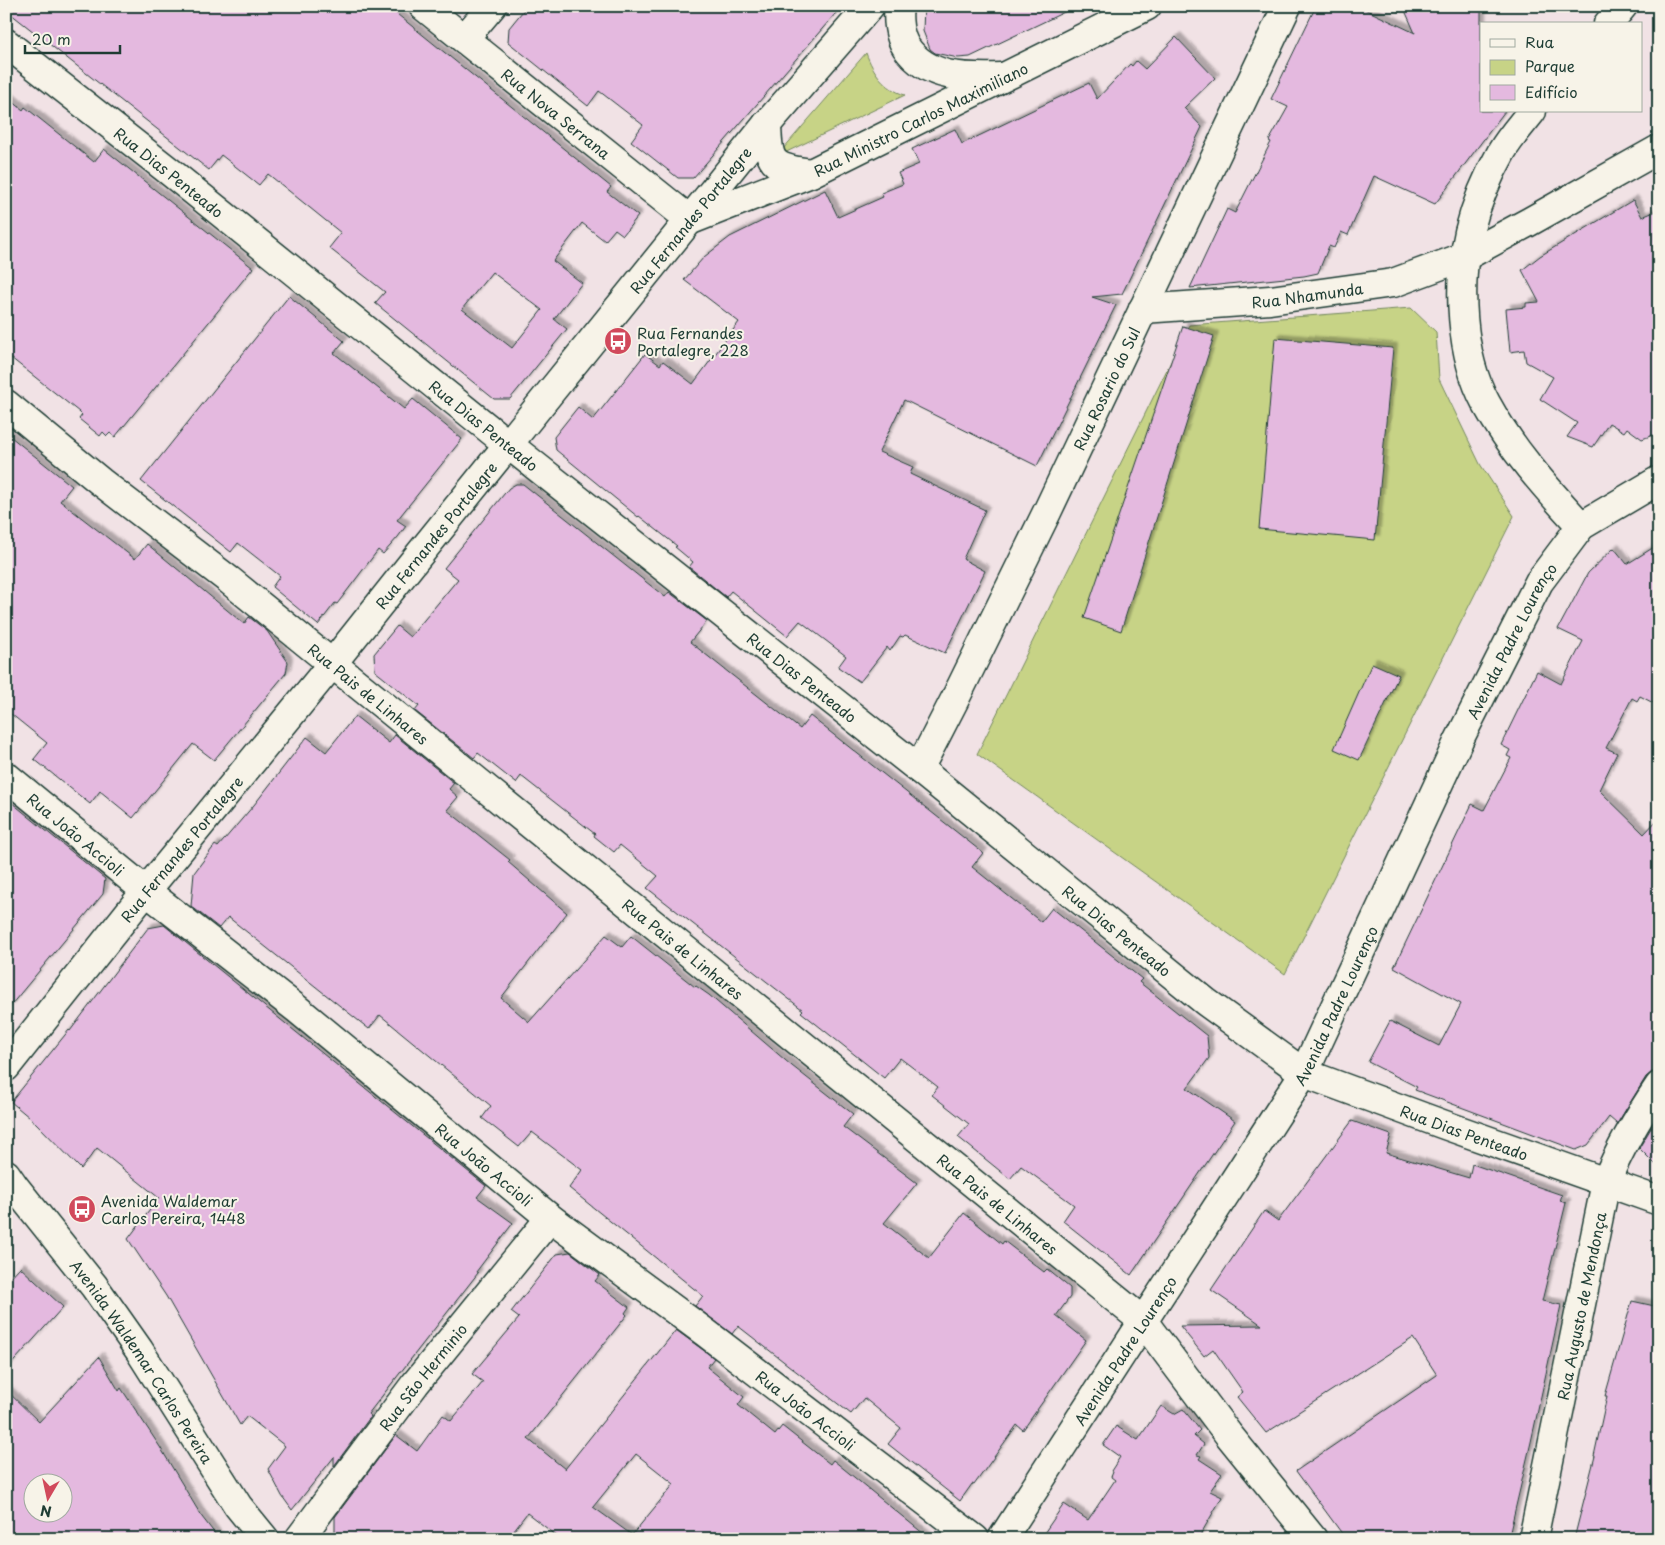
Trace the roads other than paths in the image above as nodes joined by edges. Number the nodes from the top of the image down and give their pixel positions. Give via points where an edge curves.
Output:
1 (423, 6) edge
2 (492, 6) edge
3 (870, 6) edge
4 (899, 6) edge
5 (1146, 6) edge
6 (1287, 6) edge
7 (1623, 6) edge
8 (1610, 22) edge
9 (464, 39) junction
10 (6, 43) edge
11 (1007, 76) junction
12 (1531, 112) edge
13 (767, 124) junction
14 (1659, 149) edge
15 (811, 173) junction
16 (690, 220) junction
17 (1466, 256) junction
18 (1143, 309) junction
19 (6, 404) edge
20 (508, 445) junction
21 (1659, 480) edge
22 (1581, 526) junction
23 (332, 664) junction
24 (918, 769) junction
25 (6, 776) edge
26 (146, 891) junction
27 (6, 1067) edge
28 (1304, 1073) junction
29 (1659, 1086) edge
30 (1606, 1182) junction
31 (8, 1183) edge
32 (1659, 1201) edge
33 (550, 1218) junction
34 (1143, 1321) junction
35 (265, 1539) edge
36 (299, 1539) edge
37 (975, 1539) edge
38 (1002, 1539) edge
39 (1313, 1539) edge
40 (1533, 1539) edge

1 - 9 street, Rua Nova Serrana
2 - 9 street
3 - 13 street, Rua Fernandes Portalegre
4 - 11 street via 902,40 917,61 929,69 959,77
5 - 11 street, Rua Ministro Carlos Maximiliano
6 - 18 street, Rua Rosario do Sul
7 - 8 street
9 - 16 street, Rua Nova Serrana
10 - 20 street, Rua Dias Penteado
11 - 15 street, Rua Ministro Carlos Maximiliano
12 - 17 street via 1502,149 1484,186 1469,231
13 - 15 street via 770,156 777,164
13 - 16 street, Rua Fernandes Portalegre
14 - 17 street, Rua Nhamunda
15 - 16 street, Rua Ministro Carlos Maximiliano
16 - 20 street, Rua Fernandes Portalegre
17 - 18 street, Rua Nhamunda via 1393,283 1270,300
17 - 22 street via 1463,283 1468,355 1485,402 1538,478
18 - 24 street, Rua Rosario do Sul via 1047,512
19 - 23 street, Rua Pais de Linhares
20 - 23 street, Rua Fernandes Portalegre
20 - 24 street, Rua Dias Penteado
21 - 22 street, Avenida Padre Lourenço
22 - 28 street, Avenida Padre Lourenço via 1539,582 1459,740
23 - 26 street, Rua Fernandes Portalegre
23 - 34 street, Rua Pais de Linhares
24 - 28 street, Rua Dias Penteado via 1206,1002
25 - 26 street, Rua João Accioli
26 - 27 street, Rua Fernandes Portalegre
26 - 33 street, Rua João Accioli via 297,1009
28 - 30 street, Rua Dias Penteado
28 - 34 street, Avenida Padre Lourenço
29 - 30 street, Rua Augusto de Mendonça via 1617,1154
30 - 32 street, Rua Dias Penteado
30 - 40 street, Rua Augusto de Mendonça
31 - 35 street, Avenida Waldemar Carlos Pereira via 94,1286 238,1506
33 - 36 street, Rua São Herminio via 415,1384
33 - 37 street, Rua João Accioli via 706,1332
34 - 38 street, Avenida Padre Lourenço
34 - 39 street, Rua Pais de Linhares

